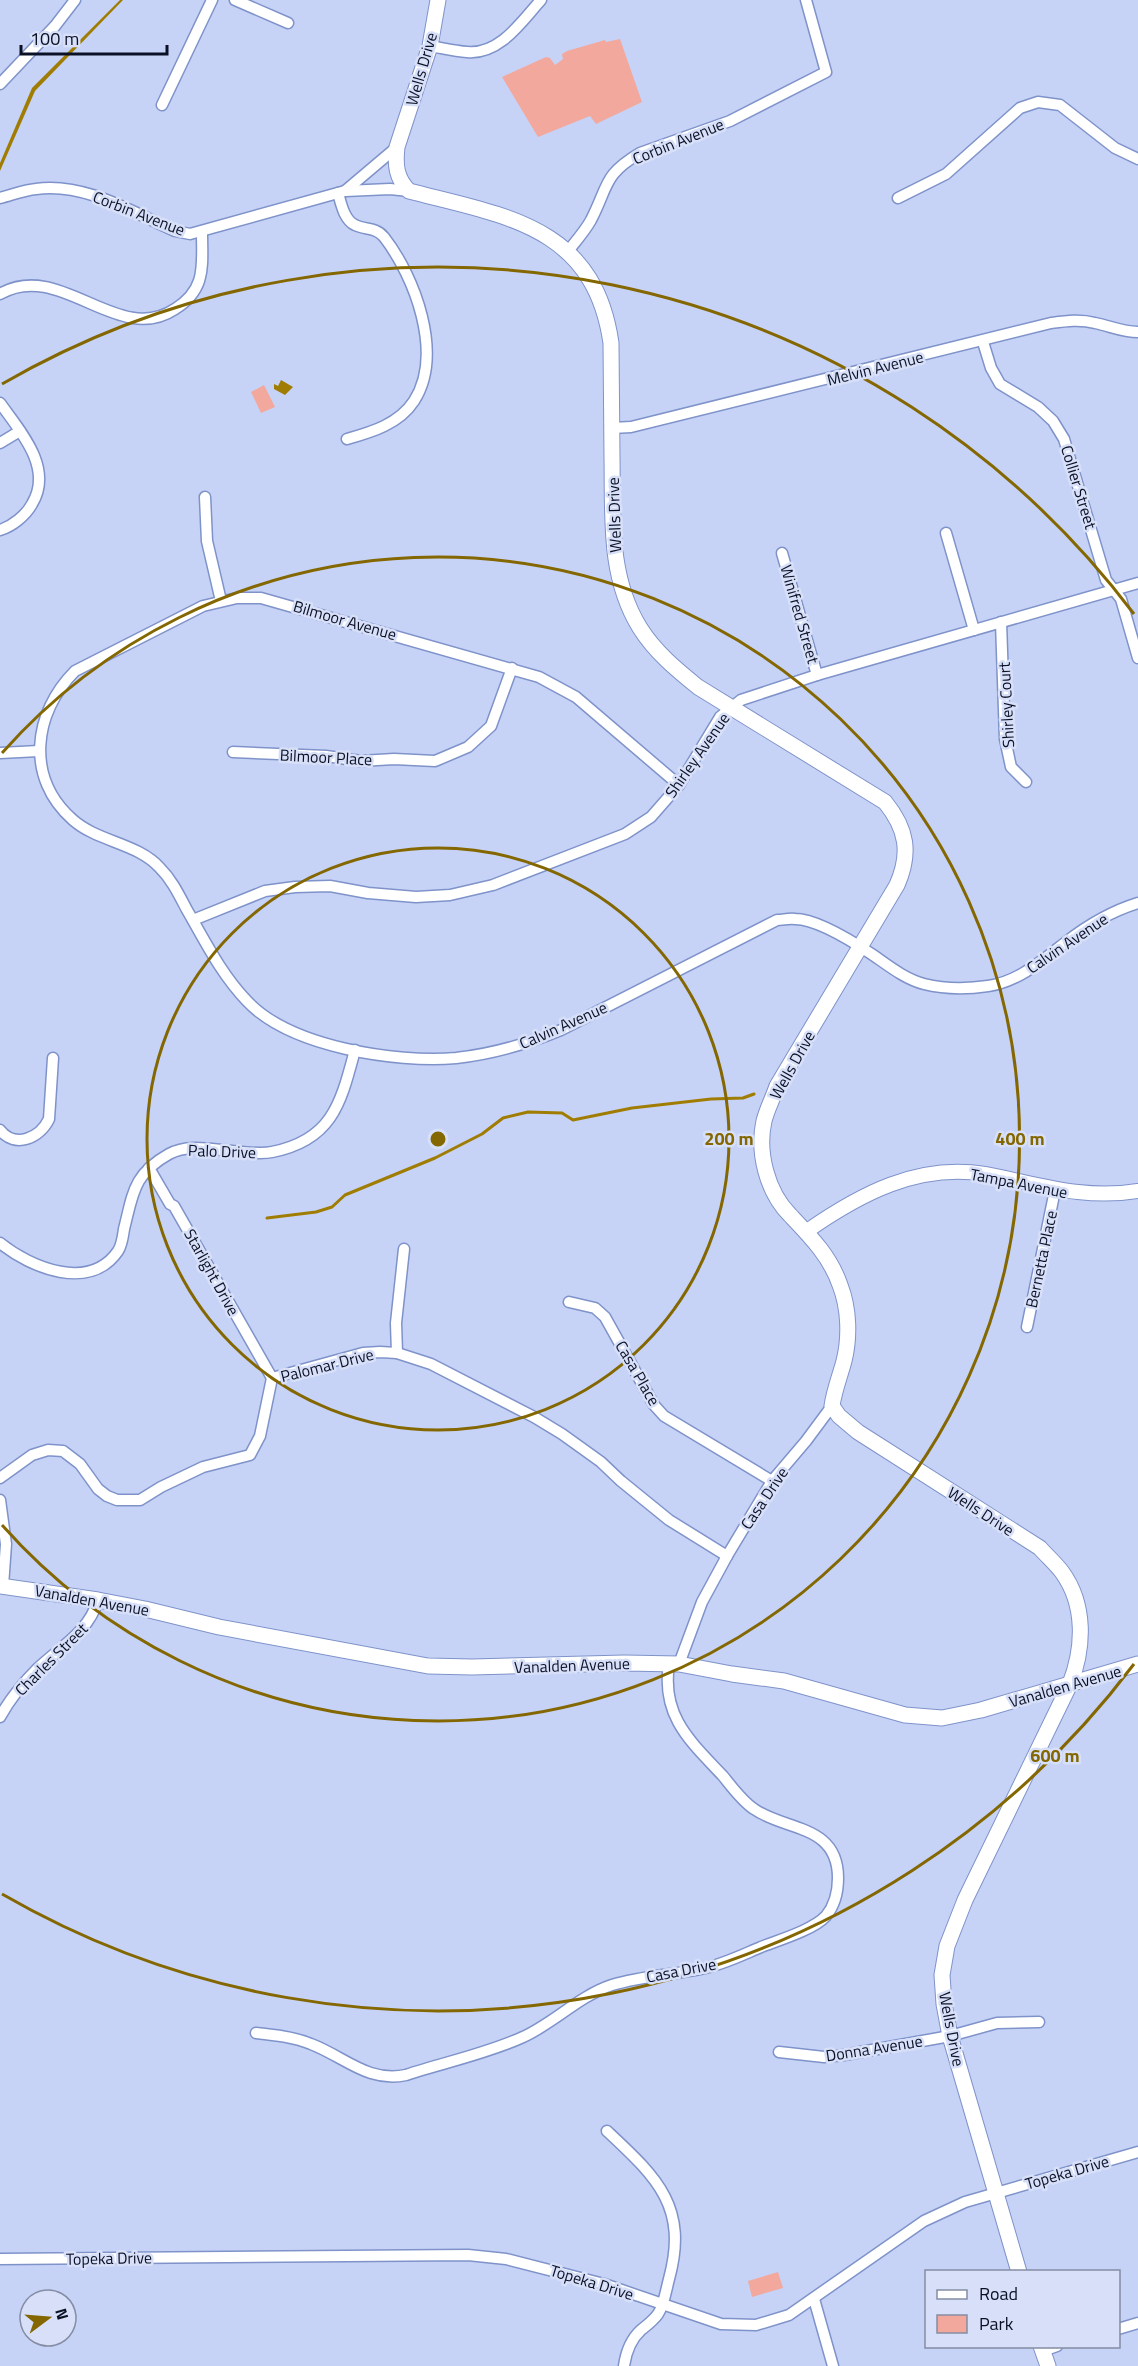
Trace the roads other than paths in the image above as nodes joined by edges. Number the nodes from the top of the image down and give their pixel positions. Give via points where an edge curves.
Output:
1 (75, 0) edge
2 (212, 0) edge
3 (235, 0) edge
4 (438, 0) edge
5 (541, 0) edge
6 (806, 0) edge
7 (288, 23) dead end
8 (430, 46) junction
9 (0, 84) edge
10 (162, 105) dead end
11 (397, 147) junction
12 (1138, 159) edge
13 (409, 191) junction
14 (342, 192) junction
15 (0, 198) edge
16 (898, 198) dead end
17 (202, 232) junction
18 (568, 251) junction
19 (0, 294) edge
20 (1138, 332) edge
21 (983, 342) junction
22 (0, 403) edge
23 (612, 428) junction
24 (20, 431) junction
25 (347, 439) dead end
26 (0, 443) edge
27 (205, 497) dead end
28 (0, 530) edge
29 (946, 533) dead end
30 (782, 553) dead end
31 (1138, 583) edge
32 (1115, 589) junction
33 (221, 601) junction
34 (1001, 622) junction
35 (974, 630) junction
36 (1138, 658) edge
37 (512, 668) junction
38 (817, 675) junction
39 (732, 706) junction
40 (39, 751) junction
41 (233, 752) dead end
42 (0, 753) edge
43 (1026, 782) dead end
44 (679, 785) junction
45 (1138, 903) edge
46 (193, 920) junction
47 (860, 947) junction
48 (355, 1050) junction
49 (53, 1058) dead end
50 (0, 1130) edge
51 (149, 1168) junction
52 (1055, 1190) junction
53 (1138, 1191) edge
54 (807, 1231) junction
55 (0, 1244) edge
56 (404, 1249) dead end
57 (569, 1302) dead end
58 (1027, 1327) dead end
59 (397, 1353) junction
60 (272, 1378) junction
61 (832, 1406) junction
62 (0, 1478) edge
63 (772, 1481) junction
64 (0, 1500) edge
65 (727, 1556) junction
66 (2, 1586) edge
67 (98, 1600) junction
68 (674, 1664) junction
69 (1138, 1664) edge
70 (1070, 1684) junction
71 (0, 1717) edge
72 (1039, 2022) dead end
73 (256, 2033) dead end
74 (950, 2036) junction
75 (779, 2052) dead end
76 (607, 2131) dead end
77 (1138, 2152) edge
78 (995, 2193) junction
79 (0, 2259) edge
80 (1019, 2270) edge
81 (814, 2299) junction
82 (662, 2304) junction
83 (1138, 2323) edge
84 (1120, 2329) edge
85 (1047, 2348) edge
86 (624, 2366) edge
87 (833, 2366) edge
88 (1048, 2366) edge

1 - 9 street
2 - 10 street
3 - 7 street
4 - 8 main road, Wells Drive
5 - 8 street via 508,36 488,49 468,52
6 - 18 street, Corbin Avenue via 826,72 735,118 625,162 608,180 588,225
8 - 11 main road, Wells Drive
11 - 13 main road, Wells Drive via 398,174
11 - 14 street, Corbin Avenue
12 - 16 street via 1115,148 1060,105 1038,102 1020,108 946,174
13 - 14 street, Corbin Avenue
13 - 18 main road, Wells Drive via 505,216
14 - 17 street, Corbin Avenue
14 - 25 street via 350,221 378,232 403,268 416,295 428,356 425,376 414,401 383,427
15 - 17 street, Corbin Avenue via 35,189 85,192 175,231
17 - 19 street via 204,260 200,281 187,302 168,314 146,320 124,316 45,285 28,284
18 - 23 main road, Wells Drive via 599,297 608,323
20 - 21 street, Melvin Avenue via 1074,320
21 - 23 street, Melvin Avenue via 631,427
21 - 32 street, Collier Street via 1000,384 1038,407 1064,439 1107,580
22 - 24 street
23 - 39 main road, Wells Drive via 612,534 617,568 631,610 670,664 698,687
24 - 26 street
24 - 28 street via 31,446 40,480 28,510
27 - 33 street via 207,541
29 - 35 street
30 - 38 street, Winifred Street
31 - 32 street, Shirley Avenue
32 - 34 street, Shirley Avenue
32 - 36 street, Collier Street
33 - 37 street, Bilmoor Avenue via 261,598 281,602
33 - 40 street, Bilmoor Avenue via 189,611 75,671 50,704
34 - 35 street, Shirley Avenue
34 - 43 street, Shirley Court via 1005,739 1011,767
35 - 38 street, Shirley Avenue
37 - 41 street, Bilmoor Place via 491,726 468,747 435,761 361,762 326,756
37 - 44 street, Bilmoor Avenue via 576,697
38 - 39 street, Shirley Avenue
39 - 44 street, Shirley Avenue via 720,717
39 - 47 main road, Wells Drive via 874,793 885,801 900,824 906,854 902,875
40 - 42 street
40 - 46 street, Calvin Avenue via 53,793 74,820 159,865
44 - 46 street, Shirley Avenue via 651,817 625,834 493,885 450,895 416,897 330,886 295,887 266,891
45 - 47 street, Calvin Avenue via 1101,918 1045,961 990,986 924,984
46 - 48 street, Calvin Avenue via 217,963 247,1001 277,1025 311,1040
47 - 48 street, Calvin Avenue via 814,923 797,918 777,920 528,1044 455,1058 411,1058
47 - 54 main road, Wells Drive via 777,1086 764,1120 762,1142 767,1174 788,1213
48 - 51 street, Palo Drive via 341,1100 326,1124 303,1143 271,1153 184,1149 170,1153
49 - 50 street via 45,1128 36,1136 21,1140 9,1138
51 - 55 street, Palo Drive via 134,1186 119,1249 110,1261 94,1270 68,1274
51 - 60 street, Starlight Drive
52 - 53 street, Tampa Avenue via 1106,1195
52 - 54 street, Tampa Avenue via 984,1174 917,1176 867,1193
52 - 58 street, Bernetta Place
54 - 61 main road, Wells Drive via 831,1263 847,1311 845,1358
56 - 59 street via 396,1323
57 - 63 street, Casa Place via 595,1308 605,1317 649,1397 664,1416
59 - 60 street, Palomar Drive via 363,1353
59 - 65 street, Palomar Drive via 431,1364 562,1434 669,1520
60 - 62 street, Palomar Drive via 260,1436 250,1455 203,1467 140,1500 107,1496 80,1464 63,1451 32,1455
61 - 63 street, Casa Drive
61 - 70 main road, Wells Drive via 858,1432 1040,1548 1063,1573 1074,1593 1080,1617 1081,1641
63 - 65 street, Casa Drive
64 - 66 street via 6,1544
65 - 68 street, Casa Drive
66 - 67 main road, Vanalden Avenue
67 - 68 main road, Vanalden Avenue via 428,1666
67 - 71 street, Charles Street via 86,1626 37,1669
68 - 70 main road, Vanalden Avenue via 784,1681 904,1715 942,1718
68 - 73 street, Casa Drive via 667,1694 687,1738 752,1809 803,1827 829,1847 837,1865 837,1892 832,1906 818,1923 703,1969 611,1986 523,2037 399,2077 370,2074 310,2043
69 - 70 main road, Vanalden Avenue
70 - 74 main road, Wells Drive via 965,1900 947,1946 942,1975
72 - 74 street, Donna Avenue via 998,2023
74 - 75 street, Donna Avenue via 824,2057
74 - 78 main road, Wells Drive
76 - 82 street via 657,2180 667,2200 676,2240
77 - 78 street, Topeka Drive
78 - 80 main road, Wells Drive
78 - 81 street, Topeka Drive via 924,2220
79 - 82 street, Topeka Drive via 468,2255 544,2268
81 - 82 street, Topeka Drive via 789,2315 756,2325 721,2324
81 - 87 street
82 - 86 street via 659,2313 633,2338
83 - 84 street
85 - 88 main road

